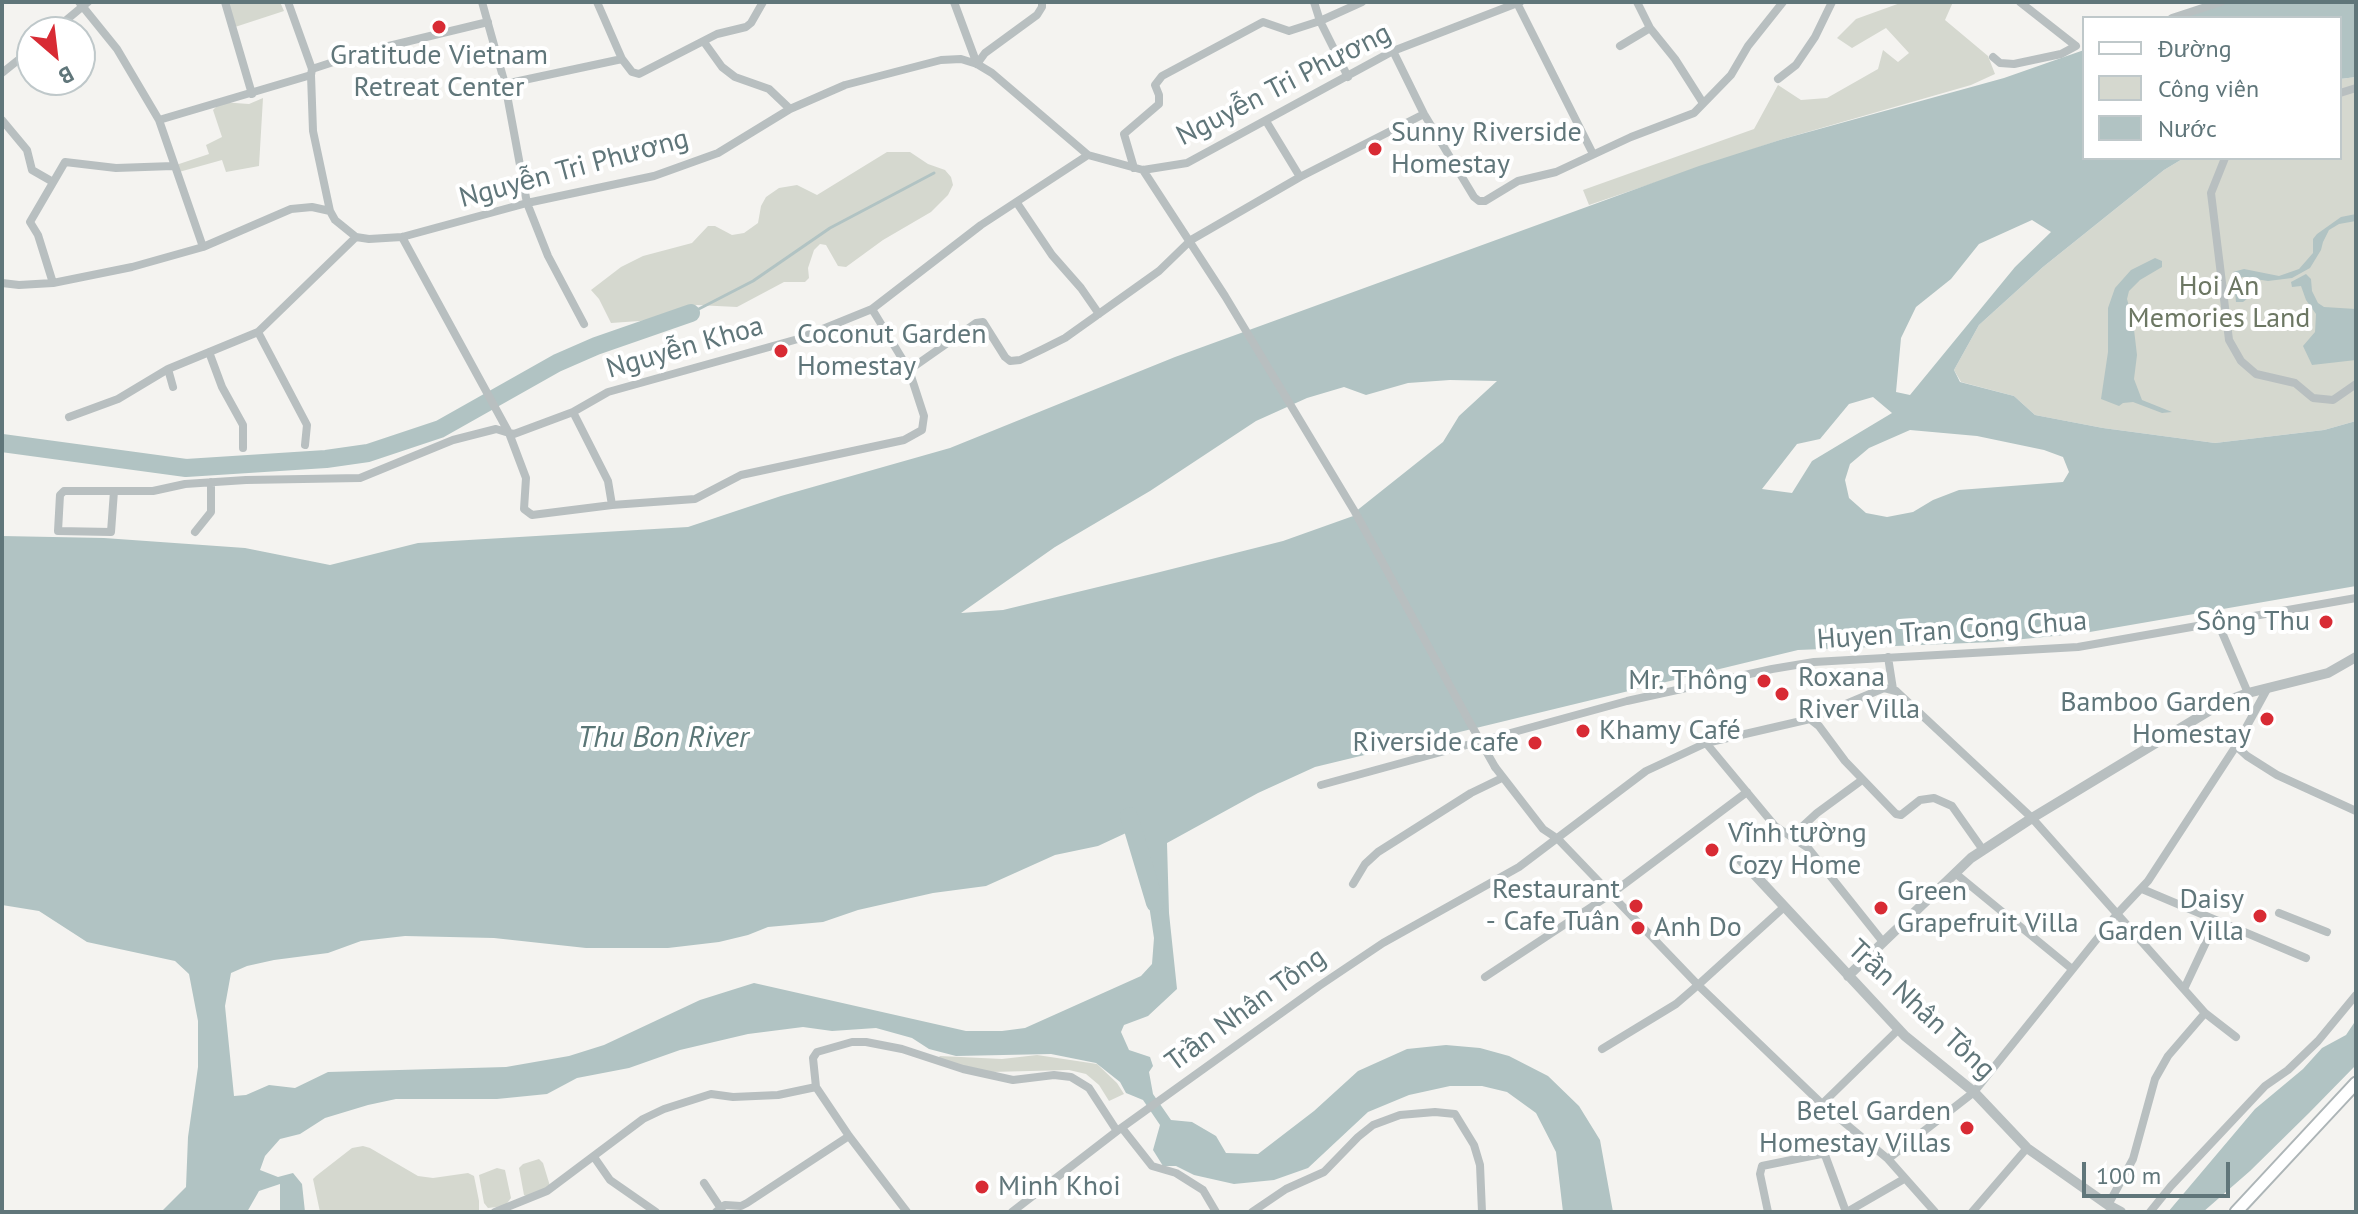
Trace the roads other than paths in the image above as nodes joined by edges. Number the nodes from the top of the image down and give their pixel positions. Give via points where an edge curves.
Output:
1 (225, 2) edge
2 (288, 2) edge
3 (597, 2) edge
4 (763, 2) edge
5 (954, 2) edge
6 (1042, 2) edge
7 (1314, 2) edge
8 (1362, 2) edge
9 (1518, 2) edge
10 (1637, 2) edge
11 (1783, 2) edge
12 (1832, 2) edge
13 (2020, 2) edge
14 (2221, 2) edge
15 (83, 3) edge
16 (486, 3) edge
17 (2178, 16) edge
18 (1320, 21) junction
19 (488, 22) junction
20 (1650, 28) junction
21 (704, 42) junction
22 (1620, 46) dead end
23 (2079, 46) edge
24 (1393, 51) junction
25 (1993, 57) dead end
26 (622, 59) junction
27 (977, 64) junction
28 (312, 72) junction
29 (1348, 77) junction
30 (1778, 79) dead end
31 (505, 84) junction
32 (252, 94) junction
33 (1703, 103) junction
34 (790, 109) junction
35 (1424, 114) junction
36 (2, 120) edge
37 (159, 120) junction
38 (1266, 121) junction
39 (1593, 154) junction
40 (1088, 155) junction
41 (2224, 160) edge
42 (173, 166) junction
43 (1138, 169) junction
44 (1300, 177) junction
45 (53, 182) junction
46 (527, 203) junction
47 (1017, 203) junction
48 (330, 211) junction
49 (356, 237) junction
50 (402, 237) junction
51 (1191, 240) junction
52 (203, 247) junction
53 (2, 283) edge
54 (53, 283) junction
55 (872, 309) junction
56 (1099, 314) junction
57 (584, 324) dead end
58 (258, 332) junction
59 (209, 352) junction
60 (168, 369) junction
61 (909, 370) junction
62 (2356, 384) edge
63 (173, 387) dead end
64 (573, 412) junction
65 (69, 417) dead end
66 (509, 433) junction
67 (305, 445) dead end
68 (243, 448) dead end
69 (211, 482) junction
70 (114, 491) junction
71 (612, 505) junction
72 (195, 532) dead end
73 (2356, 598) edge
74 (2218, 623) junction
75 (1888, 657) junction
76 (2356, 657) edge
77 (1893, 689) junction
78 (2266, 691) junction
79 (2248, 693) junction
80 (1810, 719) junction
81 (1706, 743) junction
82 (2236, 746) junction
83 (1502, 778) junction
84 (1862, 780) junction
85 (1321, 785) dead end
86 (1747, 792) junction
87 (2356, 811) edge
88 (2032, 818) junction
89 (1791, 837) junction
90 (1558, 839) junction
91 (1983, 850) junction
92 (1741, 860) dead end
93 (1955, 873) junction
94 (1353, 884) dead end
95 (2142, 889) junction
96 (1611, 894) junction
97 (1783, 908) junction
98 (2279, 913) dead end
99 (2117, 914) junction
100 (2216, 921) junction
101 (2327, 932) dead end
102 (1883, 942) junction
103 (2306, 958) dead end
104 (2072, 969) junction
105 (1848, 976) junction
106 (1485, 977) dead end
107 (1698, 985) junction
108 (2184, 989) junction
109 (2356, 995) edge
110 (2205, 1013) junction
111 (1899, 1029) junction
112 (2236, 1037) dead end
113 (1602, 1049) dead end
114 (2356, 1083) edge
115 (816, 1087) junction
116 (1974, 1092) junction
117 (1822, 1104) junction
118 (1120, 1130) junction
119 (849, 1136) junction
120 (2027, 1148) junction
121 (594, 1157) junction
122 (1888, 1159) junction
123 (1904, 1179) junction
124 (704, 1183) dead end
125 (2108, 1205) junction
126 (718, 1210) edge
127 (495, 1212) edge
128 (656, 1212) edge
129 (907, 1212) edge
130 (1012, 1212) edge
131 (1216, 1212) edge
132 (1252, 1212) edge
133 (1482, 1212) edge
134 (1768, 1212) edge
135 (1847, 1212) edge
136 (1935, 1212) edge
137 (1972, 1212) edge
138 (2121, 1212) edge
139 (2150, 1212) edge
140 (2236, 1212) edge

1 - 32 street
2 - 28 street
3 - 26 street
4 - 21 street via 746,27
5 - 27 street
6 - 27 street via 1037,15
7 - 18 street
8 - 18 street
9 - 24 street, Nguyễn Tri Phương
9 - 39 street
10 - 20 street
11 - 33 street via 1731,75
12 - 30 street via 1796,65
13 - 23 street
14 - 17 street
15 - 37 street
16 - 19 street
18 - 29 street
18 - 43 street via 1289,31 1263,22 1159,78 1159,104 1124,134
19 - 28 street via 364,52
19 - 31 street
20 - 22 street
20 - 33 street
21 - 26 street via 639,74
21 - 34 street via 722,67 769,89
23 - 25 street via 2014,64
24 - 29 street, Nguyễn Tri Phương
24 - 35 street
26 - 31 street
27 - 34 street, Nguyễn Tri Phương via 941,60 889,72
27 - 40 street, Nguyễn Tri Phương
28 - 32 street
28 - 48 street via 313,131
29 - 38 street, Nguyễn Tri Phương
31 - 46 street
32 - 37 street
33 - 39 street via 1694,113
34 - 46 street, Nguyễn Tri Phương via 718,153 654,176
35 - 39 street via 1479,201
35 - 44 street
36 - 45 street via 27,150 32,170
37 - 42 street
38 - 43 street, Nguyễn Tri Phương via 1187,163
38 - 44 street
40 - 43 street, Nguyễn Tri Phương
40 - 47 street, Nguyễn Khoa
41 - 62 street via 2211,193 2229,340 2241,361 2256,374 2295,383 2313,398 2333,400
42 - 45 street via 116,168 65,162
42 - 52 street
43 - 51 street
44 - 51 street
45 - 54 street via 30,222
46 - 50 street, Nguyễn Tri Phương
46 - 57 street
47 - 55 street, Nguyễn Khoa
47 - 56 street
48 - 49 street
48 - 52 street via 291,209
49 - 50 street, Nguyễn Tri Phương
49 - 58 street
50 - 66 street
51 - 56 street via 1159,271
51 - 83 street, bridge via 1355,512
52 - 54 street
53 - 54 street
55 - 61 street
55 - 64 street, Nguyễn Khoa via 798,339 608,392
56 - 61 street via 1065,338 1013,361 983,322 976,323
58 - 59 street
58 - 67 street via 307,425
59 - 60 street
59 - 68 street via 243,425
60 - 63 street
60 - 65 street via 118,399
61 - 71 street via 924,416 922,430 904,440 741,475 695,499
64 - 66 street, Nguyễn Khoa
64 - 71 street via 608,481
66 - 69 street, Nguyễn Khoa via 496,429 453,440 360,478
66 - 71 street via 526,478 523,501 528,514
69 - 70 street, Nguyễn Khoa
69 - 72 street via 211,512
70 - 70 street, Nguyễn Khoa via 111,532 58,531 64,491
73 - 74 street, Huyen Tran Cong Chua
74 - 75 street, Huyen Tran Cong Chua via 2078,647
74 - 79 street
75 - 77 street
75 - 85 street, Huyen Tran Cong Chua via 1814,662 1647,697
76 - 78 street via 2328,673
77 - 80 street, Trần Nhân Tông
77 - 88 street
78 - 79 street
78 - 82 street
79 - 88 street via 2222,703
80 - 81 street, Trần Nhân Tông
80 - 84 street
81 - 86 street
81 - 90 street, Trần Nhân Tông via 1646,771
82 - 87 street via 2277,775
82 - 95 street
83 - 90 street via 1543,829
83 - 94 street via 1378,852
84 - 89 street
84 - 91 street via 1898,815 1927,798 1952,806
86 - 89 street
86 - 96 street
88 - 91 street
88 - 99 street
89 - 102 street via 1808,848
90 - 96 street
90 - 118 street, Trần Nhân Tông via 1359,959
91 - 93 street
92 - 97 street, Trần Nhân Tông
93 - 102 street
93 - 104 street
95 - 99 street
95 - 100 street
96 - 106 street
96 - 107 street
97 - 105 street, Trần Nhân Tông
97 - 107 street
98 - 101 street
99 - 104 street
99 - 108 street
100 - 103 street
100 - 108 street
102 - 105 street
104 - 116 street
105 - 111 street, Trần Nhân Tông
107 - 113 street
107 - 117 street
108 - 110 street
109 - 139 street via 2318,1041 2265,1086
110 - 112 street
110 - 125 street via 2155,1079 2133,1159
111 - 116 street, Trần Nhân Tông
111 - 117 street
114 - 140 main road
115 - 118 street via 817,1052 866,1042 1013,1080 1071,1077 1089,1088
115 - 119 street
115 - 121 street via 778,1095 711,1094 643,1119
116 - 120 street, Trần Nhân Tông
116 - 122 street
117 - 122 street
118 - 130 street, Trần Nhân Tông
118 - 131 street via 1152,1166 1203,1190
119 - 126 street via 747,1203
119 - 129 street
120 - 125 street, Trần Nhân Tông
120 - 137 street
121 - 127 street via 547,1191
121 - 128 street via 610,1180
122 - 123 street
123 - 135 street
123 - 136 street
124 - 126 street
125 - 138 street, Trần Nhân Tông
132 - 133 street via 1324,1172 1373,1125 1400,1115 1448,1112 1455,1114 1474,1145
134 - 135 street via 1762,1166 1821,1154

